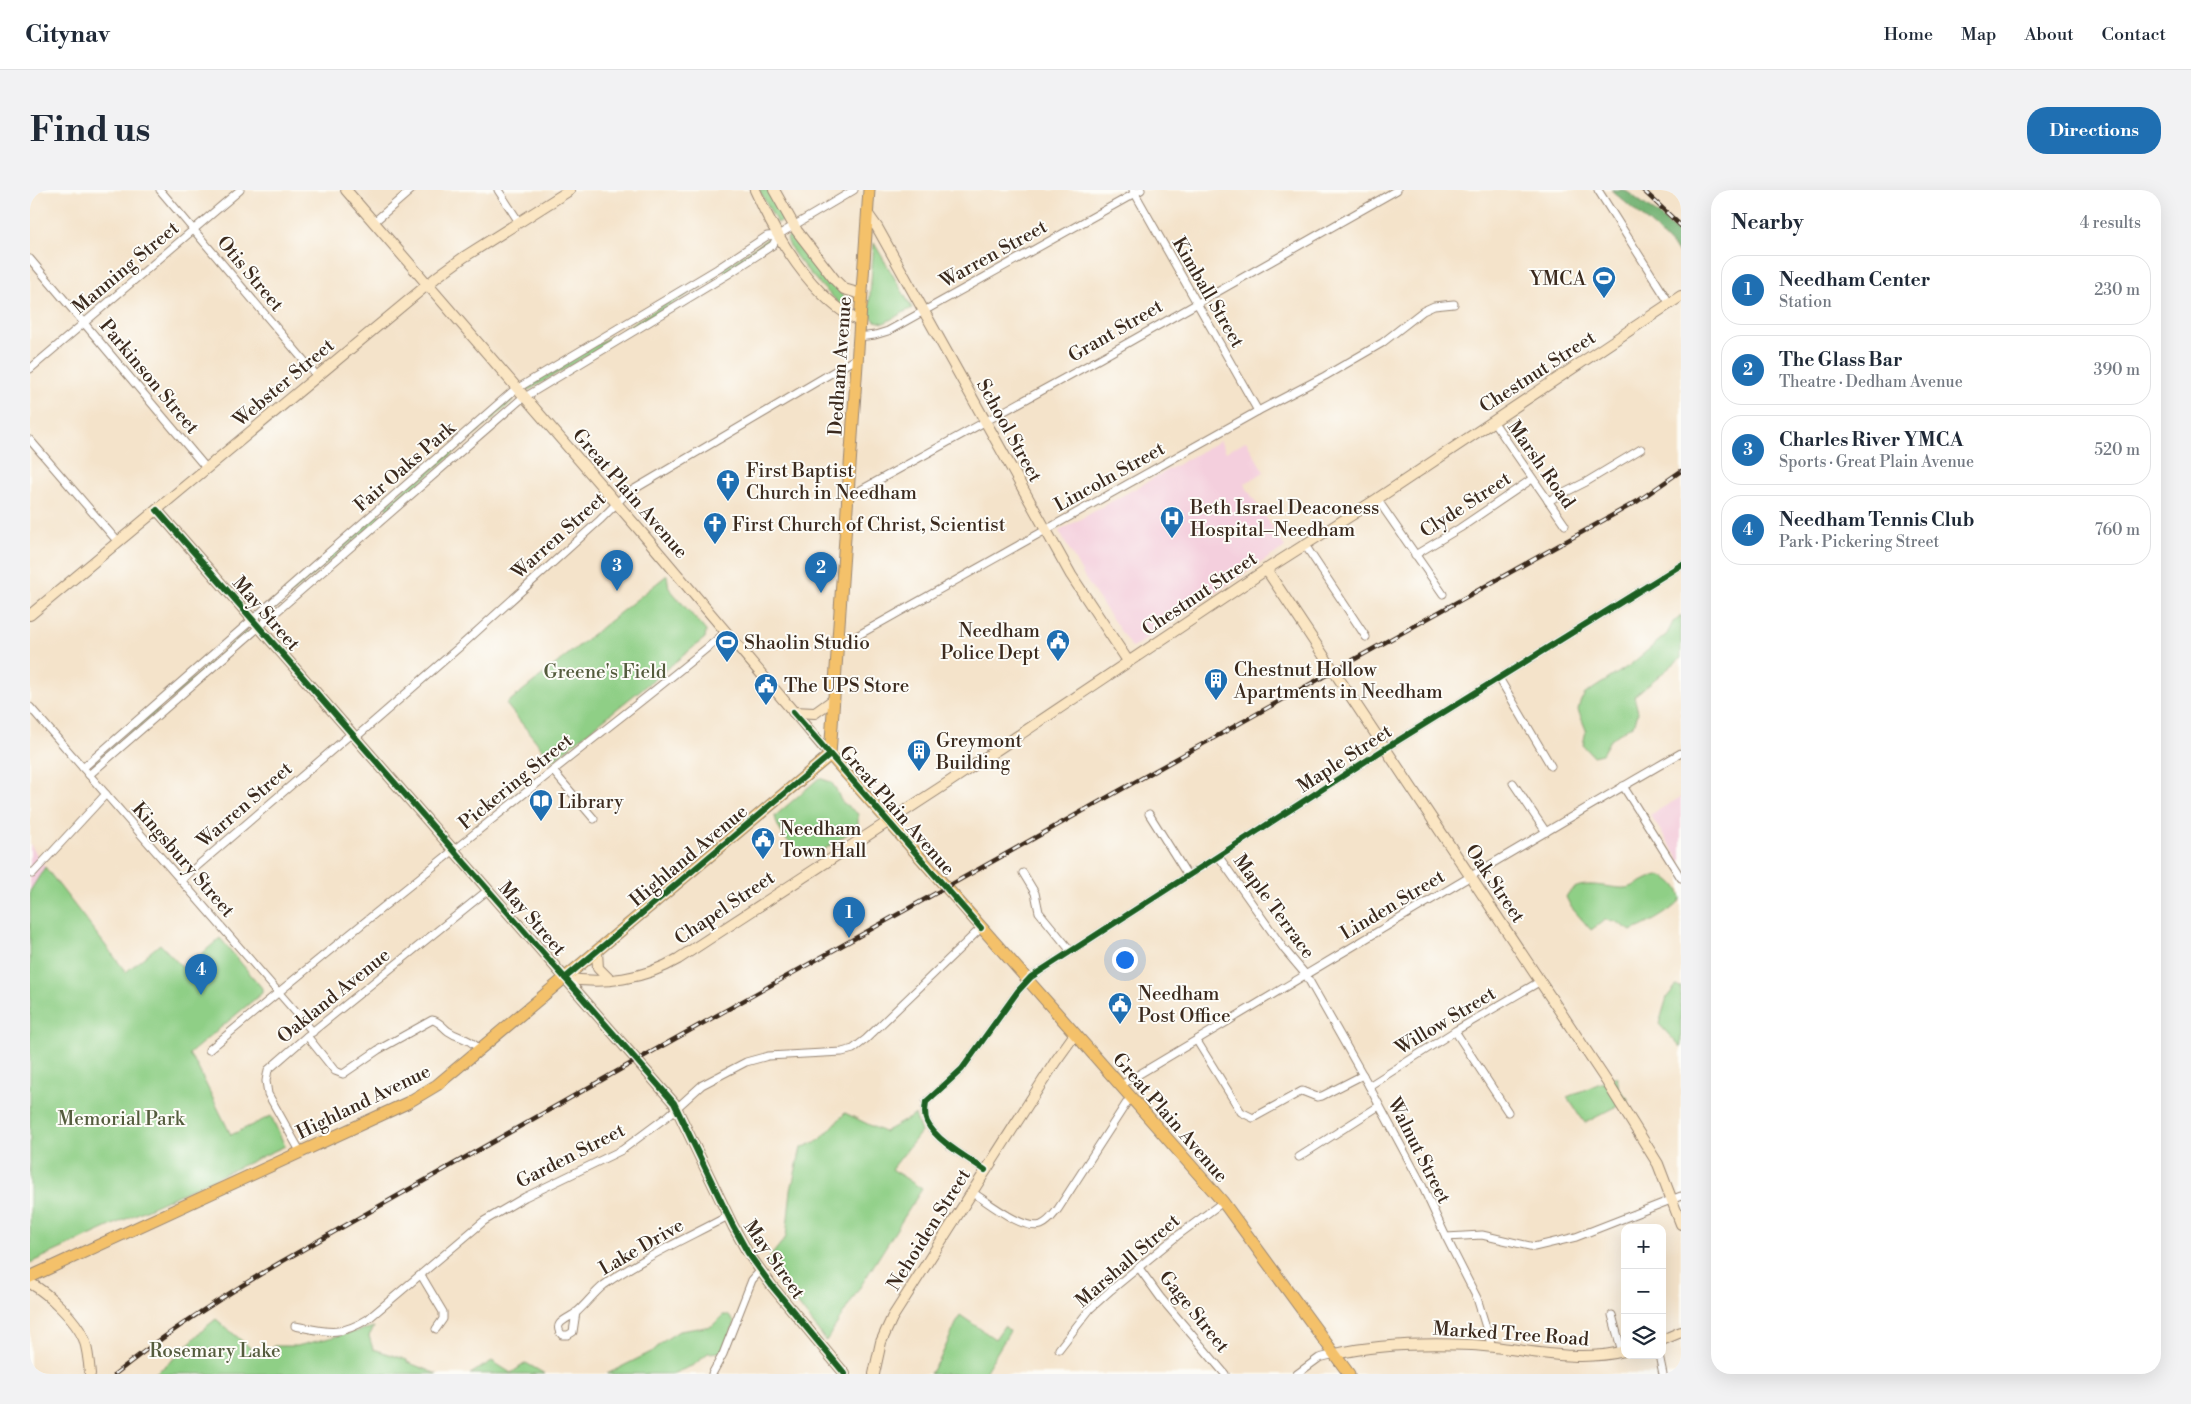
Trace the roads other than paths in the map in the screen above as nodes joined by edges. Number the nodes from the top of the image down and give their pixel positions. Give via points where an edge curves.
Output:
1 (160, 190) edge
2 (240, 190) edge
3 (346, 190) edge
4 (410, 190) edge
5 (498, 190) edge
6 (570, 190) edge
7 (755, 190) edge
8 (774, 190) edge
9 (854, 190) edge
10 (868, 190) edge
11 (1397, 190) edge
12 (1598, 190) edge
13 (1136, 191) edge
14 (867, 213) junction
15 (374, 222) junction
16 (519, 222) junction
17 (793, 225) junction
18 (194, 230) junction
19 (778, 235) junction
20 (30, 259) edge
21 (717, 269) junction
22 (722, 278) junction
23 (428, 284) junction
24 (861, 294) junction
25 (1681, 296) edge
26 (1197, 302) junction
27 (1454, 304) dead end
28 (1670, 304) junction
29 (924, 311) junction
30 (859, 321) junction
31 (84, 323) junction
32 (616, 329) junction
33 (858, 337) junction
34 (621, 338) junction
35 (857, 358) junction
36 (30, 368) edge
37 (317, 376) junction
38 (521, 392) junction
39 (1258, 411) junction
40 (984, 420) junction
41 (1492, 421) junction
42 (30, 440) edge
43 (1641, 449) dead end
44 (207, 469) junction
45 (1532, 479) junction
46 (848, 496) junction
47 (1377, 499) junction
48 (1548, 501) junction
49 (617, 503) junction
50 (380, 508) junction
51 (157, 510) junction
52 (387, 516) junction
53 (1565, 525) dead end
54 (1046, 530) junction
55 (118, 542) junction
56 (1305, 545) junction
57 (1415, 555) junction
58 (1681, 565) edge
59 (1266, 570) junction
60 (1443, 594) dead end
61 (30, 615) edge
62 (256, 623) junction
63 (725, 633) junction
64 (1366, 637) dead end
65 (837, 647) junction
66 (1128, 661) junction
67 (1499, 678) junction
68 (833, 700) junction
69 (160, 702) junction
70 (30, 707) edge
71 (166, 708) junction
72 (793, 712) junction
73 (354, 735) junction
74 (1386, 748) junction
75 (1681, 753) edge
76 (830, 754) junction
77 (1552, 766) dead end
78 (83, 768) junction
79 (553, 771) junction
80 (89, 775) junction
81 (1513, 782) dead end
82 (1623, 786) junction
83 (106, 794) junction
84 (1148, 814) dead end
85 (594, 819) dead end
86 (887, 821) junction
87 (1546, 832) junction
88 (454, 850) junction
89 (1219, 856) junction
90 (31, 873) edge
91 (1023, 873) dead end
92 (1188, 876) junction
93 (1470, 877) junction
94 (1681, 878) edge
95 (181, 880) junction
96 (488, 890) junction
97 (981, 928) junction
98 (1070, 950) junction
99 (597, 951) junction
100 (1306, 975) junction
101 (565, 978) junction
102 (609, 979) junction
103 (1027, 980) junction
104 (1538, 982) junction
105 (278, 992) junction
106 (1455, 1031) junction
107 (310, 1034) junction
108 (1075, 1034) junction
109 (1196, 1041) junction
110 (209, 1050) dead end
111 (480, 1050) junction
112 (1363, 1075) junction
113 (1121, 1085) junction
114 (1369, 1086) junction
115 (1130, 1096) junction
116 (1379, 1106) junction
117 (677, 1108) junction
118 (1508, 1112) dead end
119 (300, 1151) junction
120 (1298, 1157) dead end
121 (985, 1170) junction
122 (972, 1192) junction
123 (1681, 1196) edge
124 (1671, 1201) junction
125 (1223, 1202) junction
126 (728, 1216) junction
127 (1681, 1224) edge
128 (1446, 1237) junction
129 (1139, 1268) junction
130 (760, 1271) junction
131 (420, 1275) junction
132 (30, 1277) edge
133 (30, 1282) edge
134 (576, 1312) dead end
135 (1612, 1315) dead end
136 (295, 1326) dead end
137 (436, 1329) dead end
138 (1681, 1332) edge
139 (1666, 1338) edge
140 (1621, 1345) edge
141 (1492, 1347) junction
142 (1059, 1349) dead end
143 (1621, 1352) edge
144 (1334, 1354) junction
145 (1660, 1359) edge
146 (90, 1374) edge
147 (712, 1374) edge
148 (845, 1374) edge
149 (874, 1374) edge
150 (1225, 1374) edge
151 (1297, 1374) edge
152 (1349, 1374) edge
153 (1663, 1374) edge

1 - 18 street, Otis Street
2 - 18 street, Manning Street
3 - 15 street, Great Plain Avenue
4 - 15 street
5 - 16 street
6 - 16 street, Webster Street
7 - 19 street
8 - 17 street
9 - 17 street, Fair Oaks Park
10 - 14 main road, Dedham Avenue
11 - 26 street, Grant Street
12 - 28 street
13 - 26 street, Kimball Street via 1159,239
13 - 29 street, Warren Street
14 - 24 main road, Dedham Avenue
14 - 29 street, School Street
15 - 23 street, Great Plain Avenue
16 - 23 street, Webster Street
17 - 19 street, Fair Oaks Park
17 - 24 street via 835,280 844,289
18 - 31 street, Manning Street
18 - 37 street, Otis Street
19 - 21 street, Fair Oaks Park via 767,236
19 - 22 street, Fair Oaks Park via 773,245
19 - 30 street via 820,291 839,309
20 - 31 street, Parkinson Street
21 - 22 street
21 - 32 street, Fair Oaks Park
22 - 34 street, Fair Oaks Park
23 - 37 street, Webster Street
23 - 38 street, Great Plain Avenue
24 - 30 main road, Dedham Avenue
25 - 28 street, Chestnut Street
26 - 39 street, Kimball Street
26 - 40 street, Grant Street
27 - 39 street, Lincoln Street via 1423,311 1382,343
28 - 41 street, Chestnut Street
29 - 33 street, Warren Street via 885,332
29 - 40 street, School Street
30 - 33 main road, Dedham Avenue
31 - 36 street, Manning Street
31 - 44 street, Parkinson Street
32 - 34 street
32 - 38 street, Fair Oaks Park
33 - 35 main road, Dedham Avenue
34 - 38 street, Fair Oaks Park
35 - 46 main road, Dedham Avenue
35 - 49 street, Warren Street via 640,485
37 - 44 street, Webster Street
38 - 49 street, Great Plain Avenue
38 - 50 street, Fair Oaks Park
38 - 52 street, Fair Oaks Park
39 - 54 street, Lincoln Street
40 - 46 street, Grant Street
40 - 54 street, School Street
41 - 45 street, Marsh Road
41 - 47 street, Chestnut Street
42 - 55 street
43 - 48 street
44 - 51 street, Webster Street
45 - 48 street, Marsh Road
45 - 57 street, Clyde Street
46 - 65 main road, Dedham Avenue
47 - 56 street, Chestnut Street
47 - 57 street
48 - 53 street, Marsh Road
49 - 63 street, Great Plain Avenue
49 - 73 street, Warren Street via 464,643
50 - 52 street
50 - 62 street, Fair Oaks Park
51 - 55 street, Webster Street
51 - 62 street, May Street
52 - 62 street, Fair Oaks Park
54 - 65 street, Lincoln Street
54 - 66 street, School Street via 1075,582
55 - 61 street, Webster Street
56 - 59 street, Chestnut Street
56 - 64 street
57 - 60 street
58 - 67 street, Maple Street
59 - 66 street, Chestnut Street
59 - 74 street, Oak Street
62 - 69 street, Fair Oaks Park
62 - 71 street, Fair Oaks Park
62 - 73 street, May Street
63 - 72 street, Great Plain Avenue
63 - 79 street, Pickering Street
65 - 68 main road, Dedham Avenue
66 - 86 street, Chestnut Street
67 - 74 street, Maple Street
67 - 77 street
68 - 72 street via 815,713
68 - 76 main road, Dedham Avenue
69 - 71 street
69 - 78 street, Fair Oaks Park
70 - 78 street, Kingsbury Street
71 - 80 street, Fair Oaks Park
72 - 76 street, Great Plain Avenue
73 - 88 street, May Street
73 - 95 street, Warren Street
74 - 89 street, Maple Street
74 - 93 street, Oak Street
75 - 82 street, Linden Street
76 - 86 main road, Great Plain Avenue
76 - 99 main road, Highland Avenue
78 - 80 street, Kingsbury Street
79 - 85 street
79 - 88 street, Pickering Street
80 - 83 street, Kingsbury Street
81 - 87 street
82 - 87 street, Linden Street
82 - 94 street
83 - 90 street
83 - 95 street, Kingsbury Street
84 - 92 street
86 - 97 main road, Great Plain Avenue
86 - 102 street, Chapel Street via 670,964 646,974
87 - 93 street, Linden Street
88 - 96 street, May Street
88 - 105 street, Pickering Street
89 - 92 street, Maple Street
89 - 100 street, Maple Terrace
91 - 98 street via 1035,893 1039,912
92 - 98 street, Maple Street
93 - 100 street, Linden Street
93 - 104 street, Oak Street
95 - 105 street, Kingsbury Street
96 - 101 street, May Street
96 - 107 street, Oakland Avenue
97 - 103 main road, Great Plain Avenue
97 - 117 street, Garden Street via 853,1049 759,1058 702,1085
98 - 103 street, Maple Street
99 - 101 main road, Highland Avenue
99 - 102 street via 598,968
100 - 109 street, Linden Street
100 - 112 street, Walnut Street
101 - 102 street, Chapel Street
101 - 111 main road, Highland Avenue
101 - 117 street, May Street
103 - 108 main road, Great Plain Avenue
103 - 121 street, Maple Street via 962,1069 926,1102 925,1112 932,1130
104 - 106 street, Willow Street
104 - 124 street, Oak Street via 1607,1082 1658,1164
105 - 107 street, Kingsbury Street
105 - 110 street, Pickering Street
106 - 114 street, Willow Street
106 - 118 street
107 - 111 street, Kingsbury Street via 335,1071 343,1074 432,1020 470,1040
107 - 119 street, Oakland Avenue via 268,1070 266,1081 268,1094
108 - 113 main road, Great Plain Avenue
108 - 121 street, Nehoiden Street
109 - 112 street via 1241,1112 1253,1118 1302,1092 1322,1096
109 - 113 street, Linden Street
111 - 119 main road, Highland Avenue via 425,1092
112 - 114 street, Walnut Street
113 - 115 main road, Great Plain Avenue
114 - 116 street, Walnut Street
115 - 122 street via 1048,1222 1030,1226
115 - 125 main road, Great Plain Avenue
116 - 120 street
116 - 128 street, Walnut Street
117 - 126 street, May Street
117 - 131 street, Garden Street via 616,1153 525,1196 484,1221
119 - 132 main road, Highland Avenue
121 - 122 street, Nehoiden Street
122 - 149 street, Nehoiden Street via 892,1318 881,1342
123 - 124 street
124 - 127 street, Oak Street
124 - 128 street via 1576,1237 1534,1246 1482,1235
125 - 129 street, Marshall Street
125 - 144 main road, Great Plain Avenue
126 - 130 street, May Street
126 - 134 street, Lake Drive via 624,1273
128 - 141 street, Walnut Street via 1477,1298
129 - 142 street, Marshall Street via 1090,1309
129 - 150 street, Gage Street
130 - 147 street via 752,1280
130 - 148 street, May Street
131 - 136 street, Garden Street via 368,1319 345,1332
131 - 137 street via 443,1312 443,1319
133 - 146 street via 42,1289 80,1331
135 - 140 street
138 - 139 street
141 - 143 street, Marked Tree Road via 1570,1357
141 - 144 street, Marked Tree Road via 1407,1346
144 - 151 street via 1319,1358
144 - 152 main road, Great Plain Avenue
145 - 153 street

